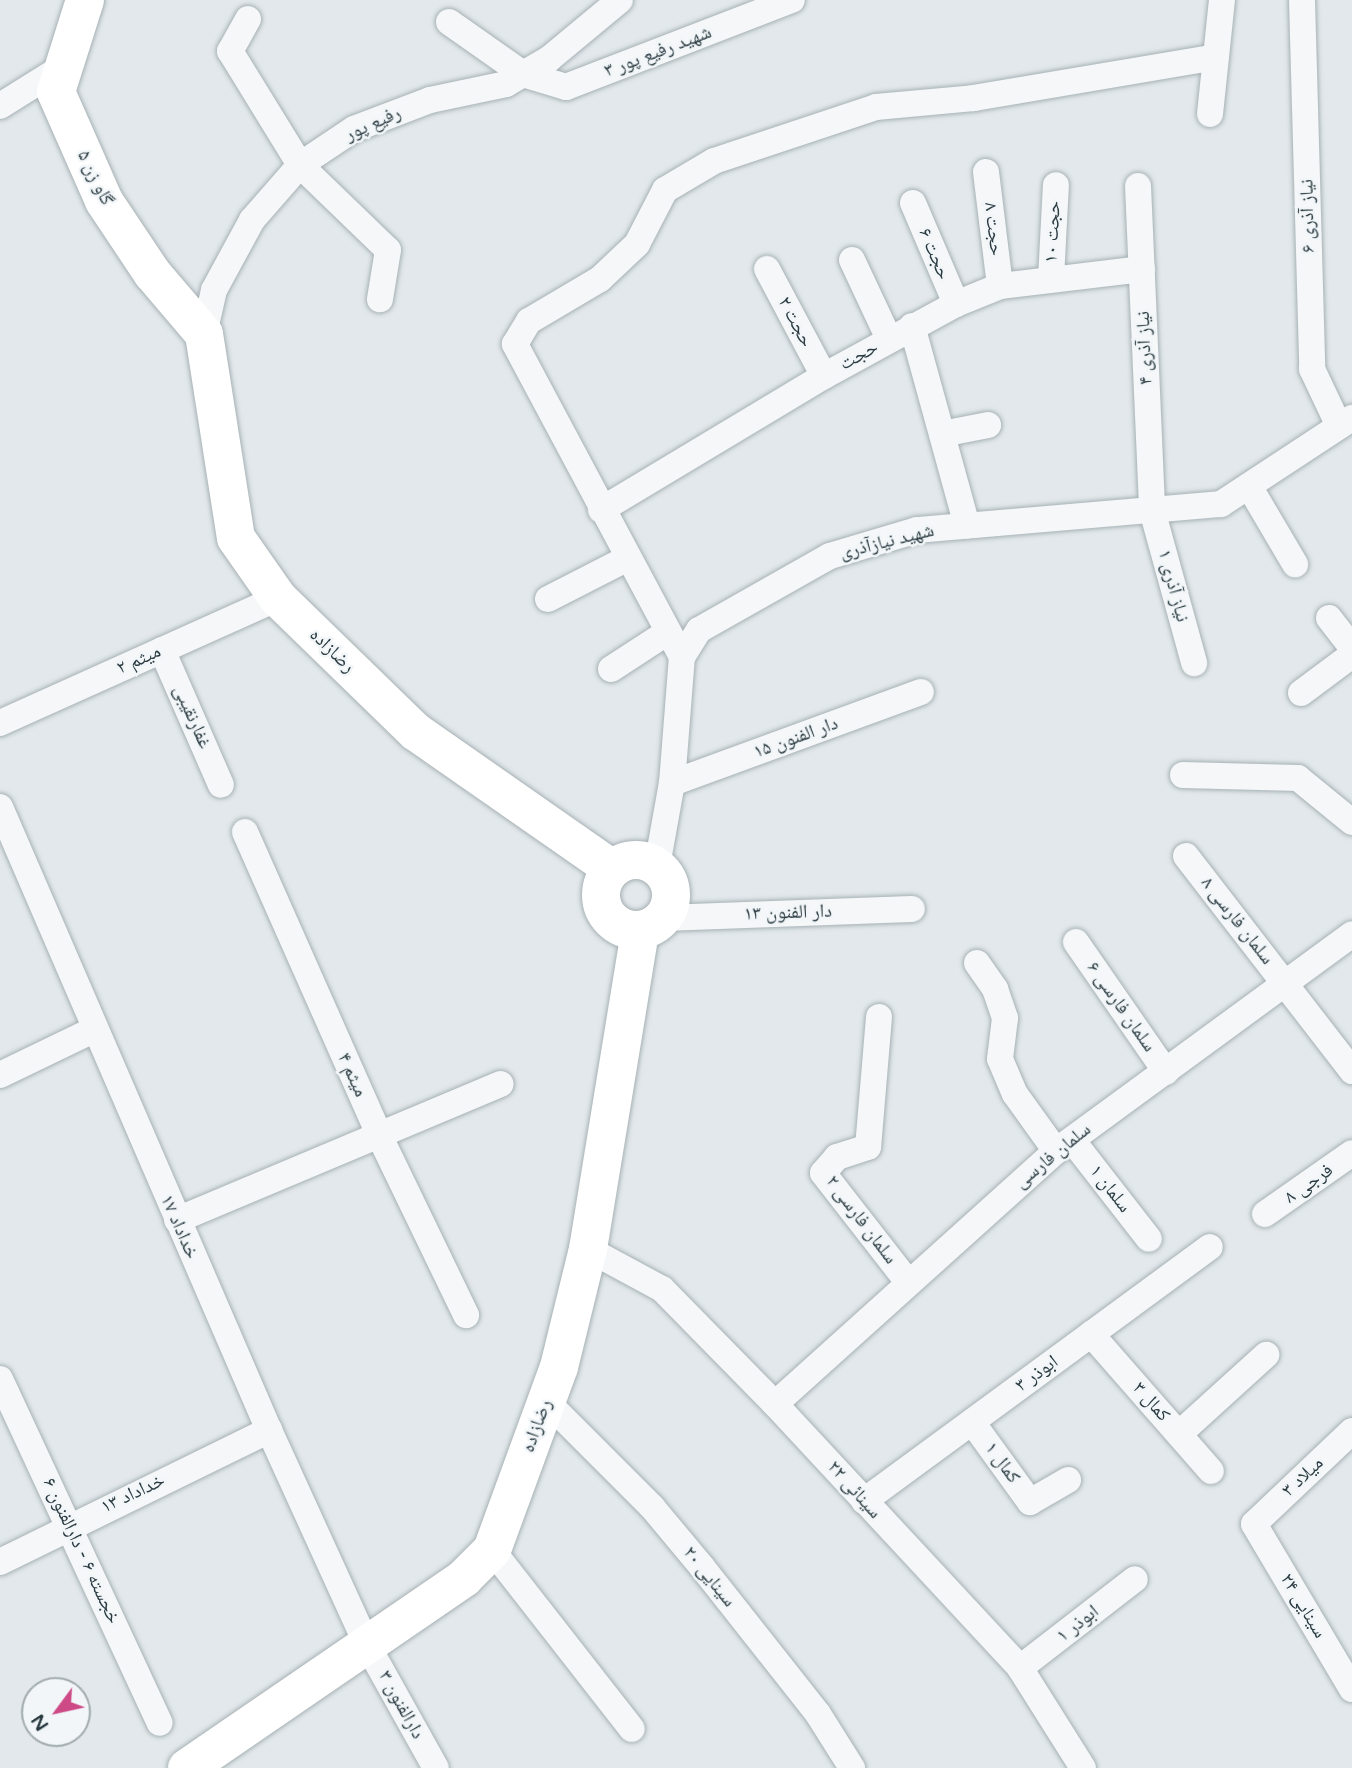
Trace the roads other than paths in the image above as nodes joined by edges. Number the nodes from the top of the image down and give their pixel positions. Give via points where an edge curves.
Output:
1 (85, 0) edge
2 (620, 0) edge
3 (792, 0) edge
4 (1223, 0) edge
5 (1302, 0) edge
6 (248, 19) dead end
7 (449, 22) dead end
8 (1216, 57) junction
9 (64, 66) junction
10 (523, 74) junction
11 (0, 106) edge
12 (1210, 114) dead end
13 (300, 166) junction
14 (986, 172) dead end
15 (1056, 185) dead end
16 (1138, 186) dead end
17 (913, 203) dead end
18 (852, 260) dead end
19 (1142, 269) junction
20 (766, 270) dead end
21 (1051, 279) junction
22 (1000, 286) junction
23 (380, 299) dead end
24 (956, 304) junction
25 (901, 332) junction
26 (204, 334) junction
27 (824, 376) junction
28 (1346, 422) edge
29 (988, 425) dead end
30 (942, 435) junction
31 (1249, 486) junction
32 (601, 510) junction
33 (1152, 510) junction
34 (967, 526) junction
35 (628, 558) junction
36 (1295, 564) dead end
37 (278, 598) junction
38 (548, 599) dead end
39 (1329, 618) dead end
40 (668, 632) junction
41 (1352, 647) edge
42 (162, 650) junction
43 (1352, 655) edge
44 (682, 657) junction
45 (1194, 663) dead end
46 (611, 669) dead end
47 (921, 692) dead end
48 (1301, 693) dead end
49 (0, 723) edge
50 (1183, 775) dead end
51 (672, 783) junction
52 (221, 785) dead end
53 (0, 807) edge
54 (1352, 822) edge
55 (245, 832) dead end
56 (1186, 856) dead end
57 (657, 866) junction
58 (611, 868) junction
59 (912, 909) dead end
60 (651, 924) junction
61 (1352, 934) edge
62 (1076, 942) dead end
63 (977, 963) dead end
64 (1288, 985) junction
65 (879, 1017) dead end
66 (93, 1030) junction
67 (1352, 1071) edge
68 (1166, 1072) junction
69 (0, 1075) edge
70 (501, 1084) dead end
71 (380, 1137) junction
72 (1064, 1145) junction
73 (1352, 1153) edge
74 (1265, 1214) dead end
75 (177, 1220) junction
76 (1149, 1239) dead end
77 (1210, 1247) dead end
78 (589, 1250) junction
79 (907, 1281) junction
80 (466, 1315) dead end
81 (1091, 1334) junction
82 (1266, 1355) dead end
83 (0, 1379) edge
84 (546, 1401) junction
85 (775, 1404) junction
86 (972, 1422) junction
87 (269, 1430) junction
88 (1352, 1431) edge
89 (1179, 1434) junction
90 (1211, 1471) dead end
91 (1068, 1480) dead end
92 (864, 1501) junction
93 (70, 1524) junction
94 (1254, 1524) joint
95 (492, 1550) junction
96 (0, 1562) edge
97 (1135, 1579) dead end
98 (366, 1643) junction
99 (1020, 1668) junction
100 (1352, 1689) edge
101 (160, 1723) dead end
102 (632, 1729) dead end
103 (187, 1768) edge
104 (436, 1768) edge
105 (852, 1768) edge
106 (1083, 1768) edge

1 - 9 street, گاو زن ۵
2 - 10 street, رفیع پور via 550,58
3 - 10 street, شهید رفیع پور ۳ via 566,87
4 - 8 street
5 - 28 street, نیاز آذری ۶ via 1312,369
6 - 13 street via 230,51
7 - 10 street, شهید رفیع پور ۳
8 - 12 street
8 - 32 street via 974,98 876,107 714,161 665,190 637,244 600,279 529,321 514,344
9 - 11 street
9 - 26 street, گاو زن ۵ via 56,92 104,201 152,273
10 - 13 street, رفیع پور via 506,84 430,100 354,129
13 - 23 street via 388,250
13 - 26 street, رفیع پور via 252,220 214,290
14 - 22 street, حجت ۸
15 - 21 street, حجت ۱۰
16 - 19 street, نیاز آذری ۴
17 - 24 street, حجت ۶
18 - 25 street
19 - 21 street, حجت
19 - 33 street, نیاز آذری ۴
20 - 27 street, حجت ۲
21 - 22 street, حجت
22 - 24 street, حجت
24 - 25 street, حجت
25 - 27 street, حجت
25 - 30 street
26 - 37 street, رضازاده via 236,538
27 - 32 street, حجت
28 - 31 street, شهید نیازآذری
29 - 30 street
30 - 34 street
31 - 33 street, شهید نیازآذری via 1221,504
31 - 36 street
32 - 35 street
33 - 34 street, شهید نیازآذری
33 - 45 street, نیاز آذری ۱
34 - 44 street, شهید نیازآذری via 917,530 830,556 699,630
35 - 38 street
35 - 40 street
37 - 42 street, میثم ۲
37 - 58 street, رضازاده via 416,732
39 - 41 street
40 - 44 street
40 - 46 street
42 - 49 street, میثم ۲
42 - 52 street, غفارنقیبی
43 - 48 street
44 - 51 street
47 - 51 street, دار الفنون ۱۵
50 - 54 street via 1298,778
51 - 57 street
53 - 66 street, خداداد ۱۷
55 - 71 street, میثم ۴
56 - 64 street, سلمان فارسی ۸
57 - 58 street via 634,859
57 - 60 street via 671,891
58 - 60 street via 603,880 603,910 625,929
59 - 60 street, دار الفنون ۱۳
60 - 78 street, رضازاده
61 - 64 street, سلمان فارسی
62 - 68 street, سلمان فارسی ۶
63 - 72 street, سلمان ۱ via 995,989 1005,1018 1000,1059 1015,1094
64 - 67 street, سلمان فارسی ۸
64 - 68 street, سلمان فارسی
65 - 79 street, سلمان فارسی ۲ via 868,1147 837,1157 823,1173
66 - 69 street
66 - 75 street, خداداد ۱۷
68 - 72 street, سلمان فارسی
70 - 71 street
71 - 75 street
71 - 80 street, میثم ۴
72 - 76 street, سلمان ۱
72 - 79 street, سلمان فارسی
73 - 74 street, فرجی ۸
75 - 87 street, خداداد ۱۷
77 - 81 street, ابوذر ۳
78 - 84 street, رضازاده
78 - 85 street, سینائی ۲۲ via 662,1289
79 - 85 street, سلمان فارسی
81 - 86 street, ابوذر ۳
81 - 89 street, کمال ۳
82 - 89 street
83 - 93 street, خجسته ۶ - دارالفنون ۶
84 - 95 street, رضازاده
84 - 105 street, سینایی ۲۰ via 685,1547 818,1714
85 - 92 street, سینائی ۲۲
86 - 91 street, کمال ۱ via 1030,1502
86 - 92 street, ابوذر ۳
87 - 93 street, خداداد ۱۳
87 - 98 street, خداداد ۱۷
88 - 94 street, میلاد ۳
89 - 90 street, کمال ۳
92 - 99 street, سینائی ۲۲
93 - 96 street, خداداد ۱۳
93 - 101 street, خجسته ۶ - دارالفنون ۶
94 - 100 street, سینایی ۲۴
95 - 98 street, رضازاده via 464,1578
95 - 102 street
97 - 99 street, ابوذر ۱
98 - 103 street, رضازاده
98 - 104 street, دارالفنون ۳
99 - 106 street, سینائی ۲۲

